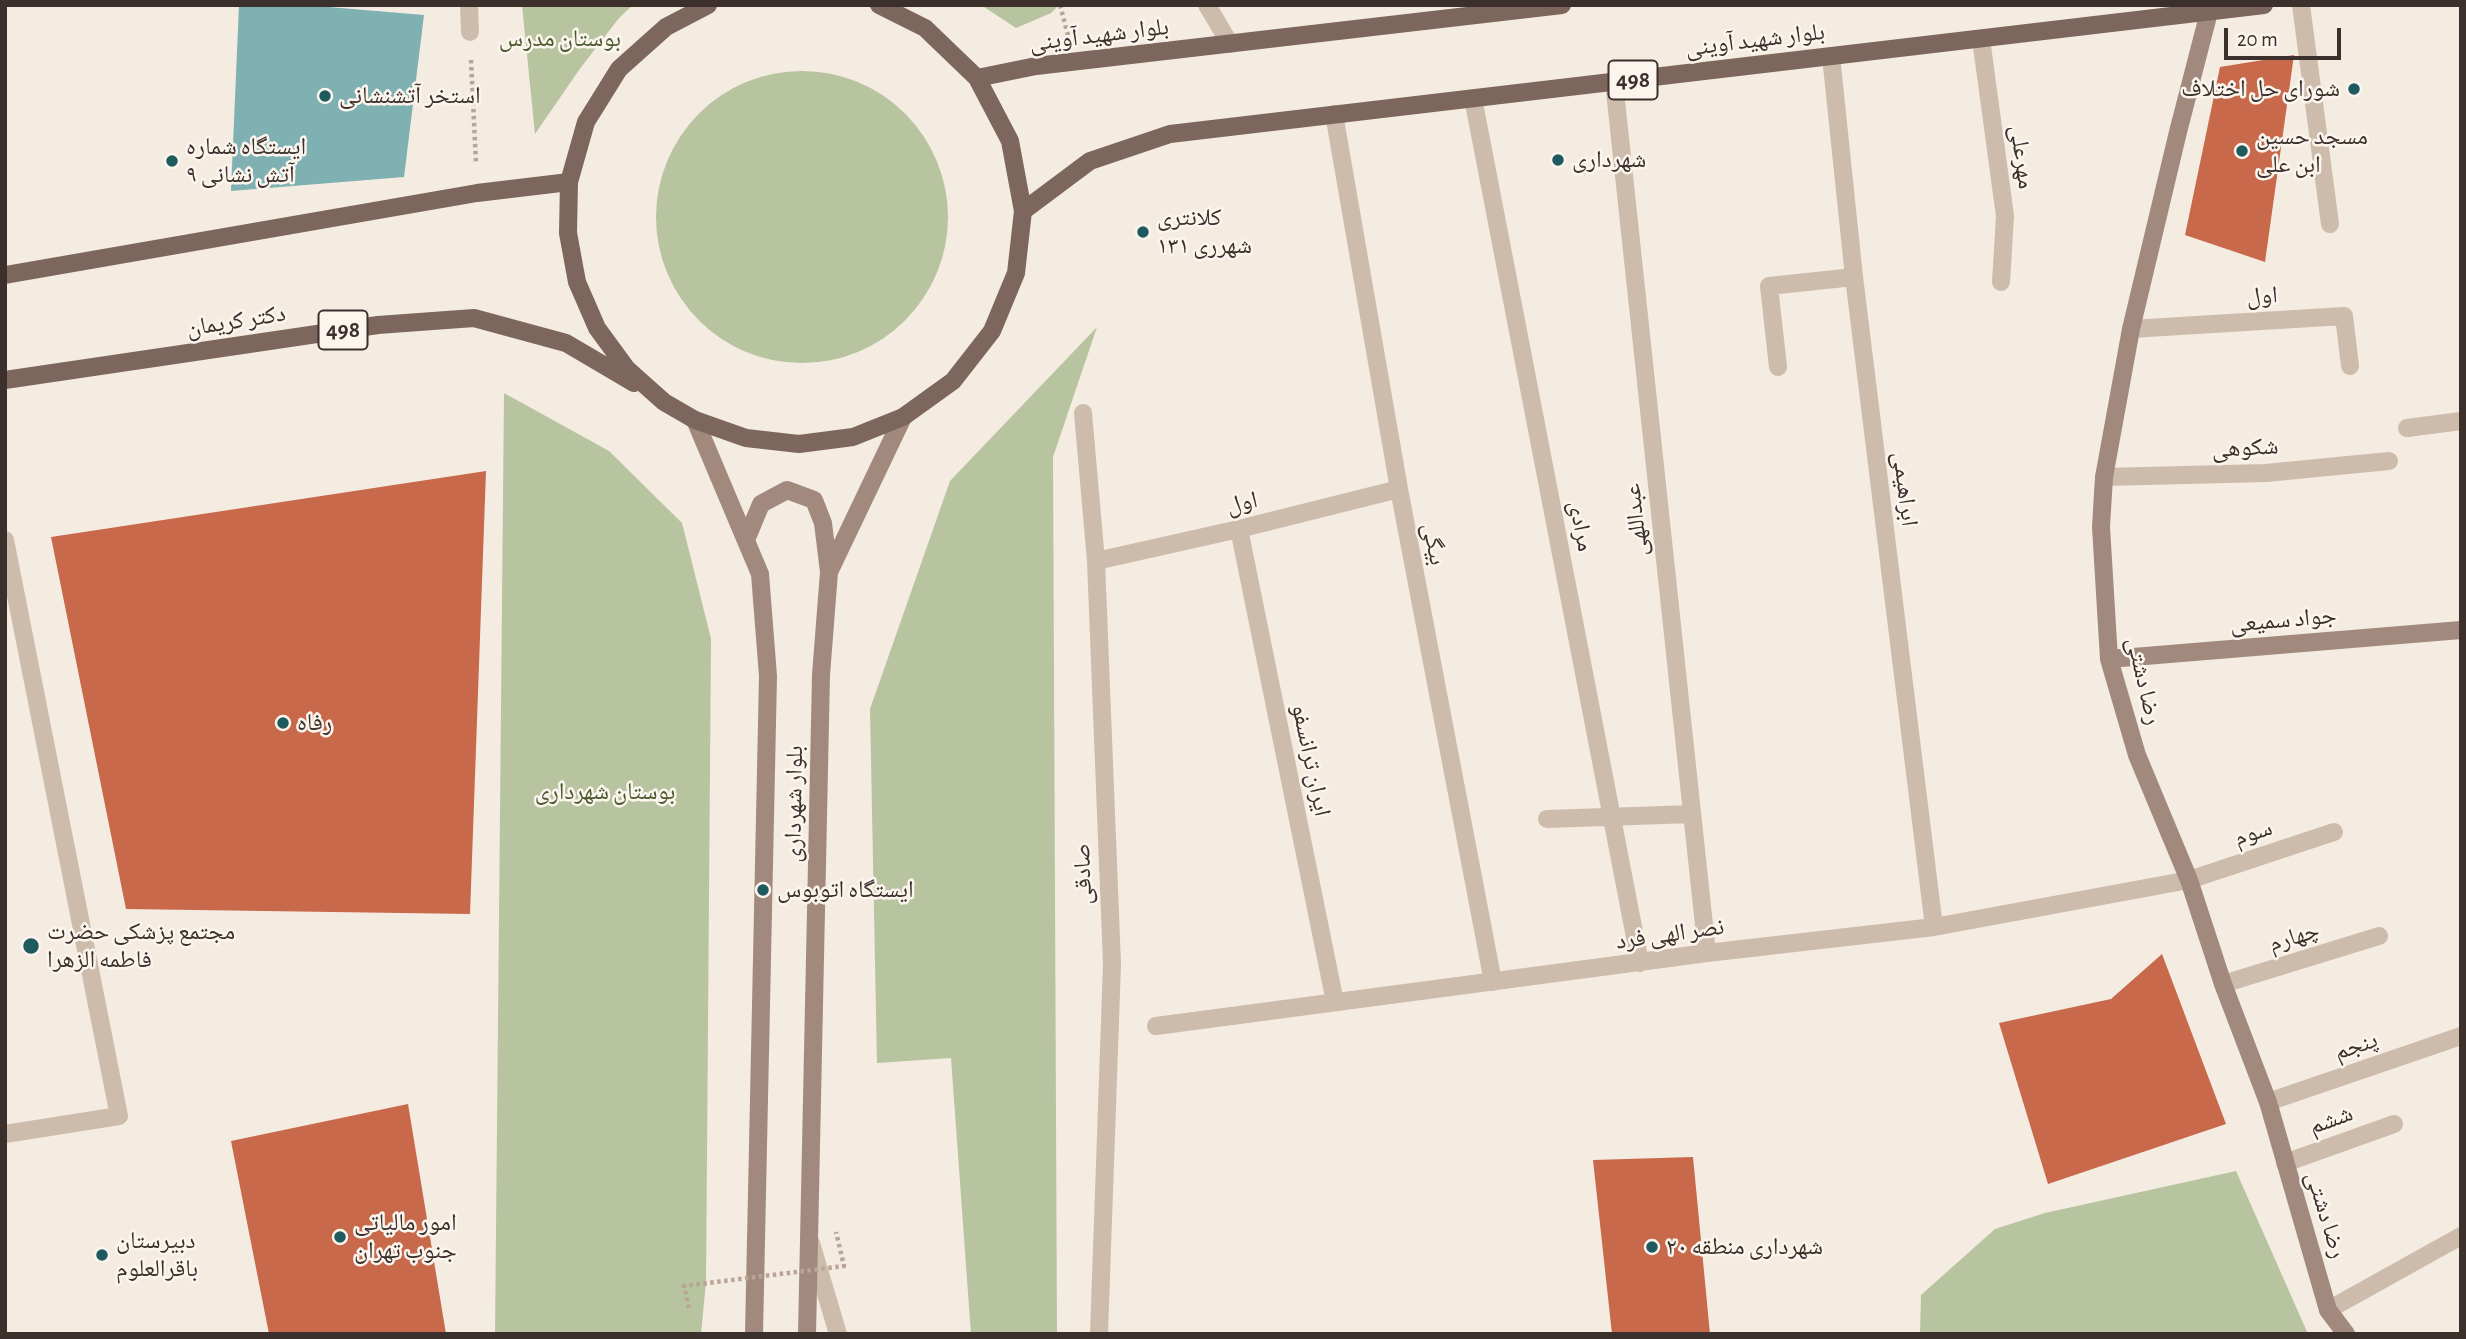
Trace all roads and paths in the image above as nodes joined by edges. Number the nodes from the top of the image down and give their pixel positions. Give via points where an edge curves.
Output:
1 (469, 5) edge
2 (708, 5) edge
3 (879, 5) edge
4 (1060, 5) edge
5 (1207, 5) edge
6 (1562, 5) edge
7 (2264, 5) edge
8 (2301, 5) edge
9 (2209, 12) junction
10 (470, 32) joint
11 (1981, 39) junction
12 (1070, 44) dead end
13 (1230, 44) junction
14 (1831, 56) junction
15 (977, 78) junction
16 (1614, 82) junction
17 (1473, 98) junction
18 (1334, 114) junction
19 (569, 182) junction
20 (477, 193) junction
21 (1023, 211) junction
22 (2330, 224) dead end
23 (5, 275) edge
24 (1854, 276) junction
25 (2001, 282) dead end
26 (2131, 330) junction
27 (2350, 366) dead end
28 (1777, 367) dead end
29 (5, 380) edge
30 (664, 402) junction
31 (1083, 413) dead end
32 (903, 417) junction
33 (695, 420) junction
34 (2461, 421) edge
35 (2407, 428) dead end
36 (2389, 461) dead end
37 (2104, 477) junction
38 (1399, 489) junction
39 (1239, 529) junction
40 (5, 540) edge
41 (746, 540) junction
42 (1096, 561) junction
43 (829, 572) junction
44 (2461, 630) edge
45 (2109, 659) junction
46 (1692, 814) junction
47 (1612, 817) junction
48 (1547, 819) dead end
49 (2334, 832) dead end
50 (2189, 880) junction
51 (1934, 926) junction
52 (2379, 936) dead end
53 (1707, 953) junction
54 (1640, 963) junction
55 (1493, 982) junction
56 (2223, 984) junction
57 (1335, 1002) junction
58 (1156, 1026) dead end
59 (2461, 1036) edge
60 (2268, 1102) junction
61 (2394, 1124) dead end
62 (5, 1134) edge
63 (2285, 1163) junction
64 (836, 1232) dead end
65 (2461, 1236) edge
66 (809, 1237) junction
67 (689, 1308) dead end
68 (2329, 1310) junction
69 (754, 1334) edge
70 (807, 1334) edge
71 (838, 1334) edge
72 (1099, 1334) edge
73 (2346, 1334) edge

1 - 10 street
2 - 19 main road via 666,27 619,69 586,122
3 - 15 main road via 925,28
4 - 12 path
5 - 13 street
6 - 13 main road, بلوار شهید آوینی
7 - 9 main road, بلوار شهید آوینی / 498
8 - 22 street
9 - 11 main road, بلوار شهید آوینی / 498
9 - 26 main road, رضا دشتی
10 - 20 path
11 - 14 main road, بلوار شهید آوینی / 498
11 - 25 street, مهرعلی via 2005,216
13 - 15 main road, بلوار شهید آوینی via 1036,66
14 - 16 main road, بلوار شهید آوینی / 498
14 - 24 street, ابراهیمی
15 - 21 main road via 1010,141
16 - 17 main road, بلوار شهید آوینی / 498
16 - 46 street, عبداللهی
17 - 18 main road, بلوار شهید آوینی / 498
17 - 47 street, مرادی
18 - 21 main road, بلوار شهید آوینی / 498 via 1170,134 1090,161
18 - 38 street, بیگی
19 - 20 main road
19 - 30 main road via 568,233 577,282 597,328 627,369
20 - 23 main road
21 - 32 main road via 1016,273 992,331 953,381
24 - 28 street via 1769,286
24 - 51 street, ابراهیمی
26 - 27 street, اول via 2344,316
26 - 37 main road, رضا دشتی
29 - 30 main road, دکتر کریمان / 498 via 377,325 474,318 566,343
30 - 33 main road
31 - 42 street, صادقی
32 - 33 main road via 853,437 800,444 746,438
32 - 43 main road, بلوار شهرداری
33 - 41 main road, بلوار شهرداری
34 - 35 street
36 - 37 street, شکوهی via 2266,473
37 - 45 main road, رضا دشتی via 2101,527
38 - 39 street, اول
38 - 55 street, بیگی
39 - 42 street, اول
39 - 57 street, ایران ترانسفو
40 - 62 street via 119,1116
41 - 43 main road via 761,504 787,490 814,500 823,523
41 - 69 main road, بلوار شهرداری via 760,574 768,676
42 - 72 street, صادقی via 1112,964
43 - 66 main road, بلوار شهرداری via 821,675
44 - 45 main road, جواد سمیعی
45 - 50 main road, رضا دشتی via 2137,755
46 - 47 street
46 - 53 street, عبداللهی
47 - 48 street
47 - 54 street, مرادی
49 - 50 street, سوم
50 - 51 street, نصر الهی فرد
50 - 56 main road, رضا دشتی
51 - 53 street, نصر الهی فرد
52 - 56 street, چهارم
53 - 54 street, نصر الهی فرد
54 - 55 street, نصر الهی فرد
55 - 57 street, نصر الهی فرد
56 - 60 main road, رضا دشتی
57 - 58 street, نصر الهی فرد
59 - 60 street, پنجم
60 - 63 main road, رضا دشتی
61 - 63 street, ششم
63 - 68 main road, رضا دشتی
64 - 67 path, bridge via 844,1266 684,1286
65 - 68 street
66 - 70 main road, بلوار شهرداری
66 - 71 street
68 - 73 main road, رضا دشتی

